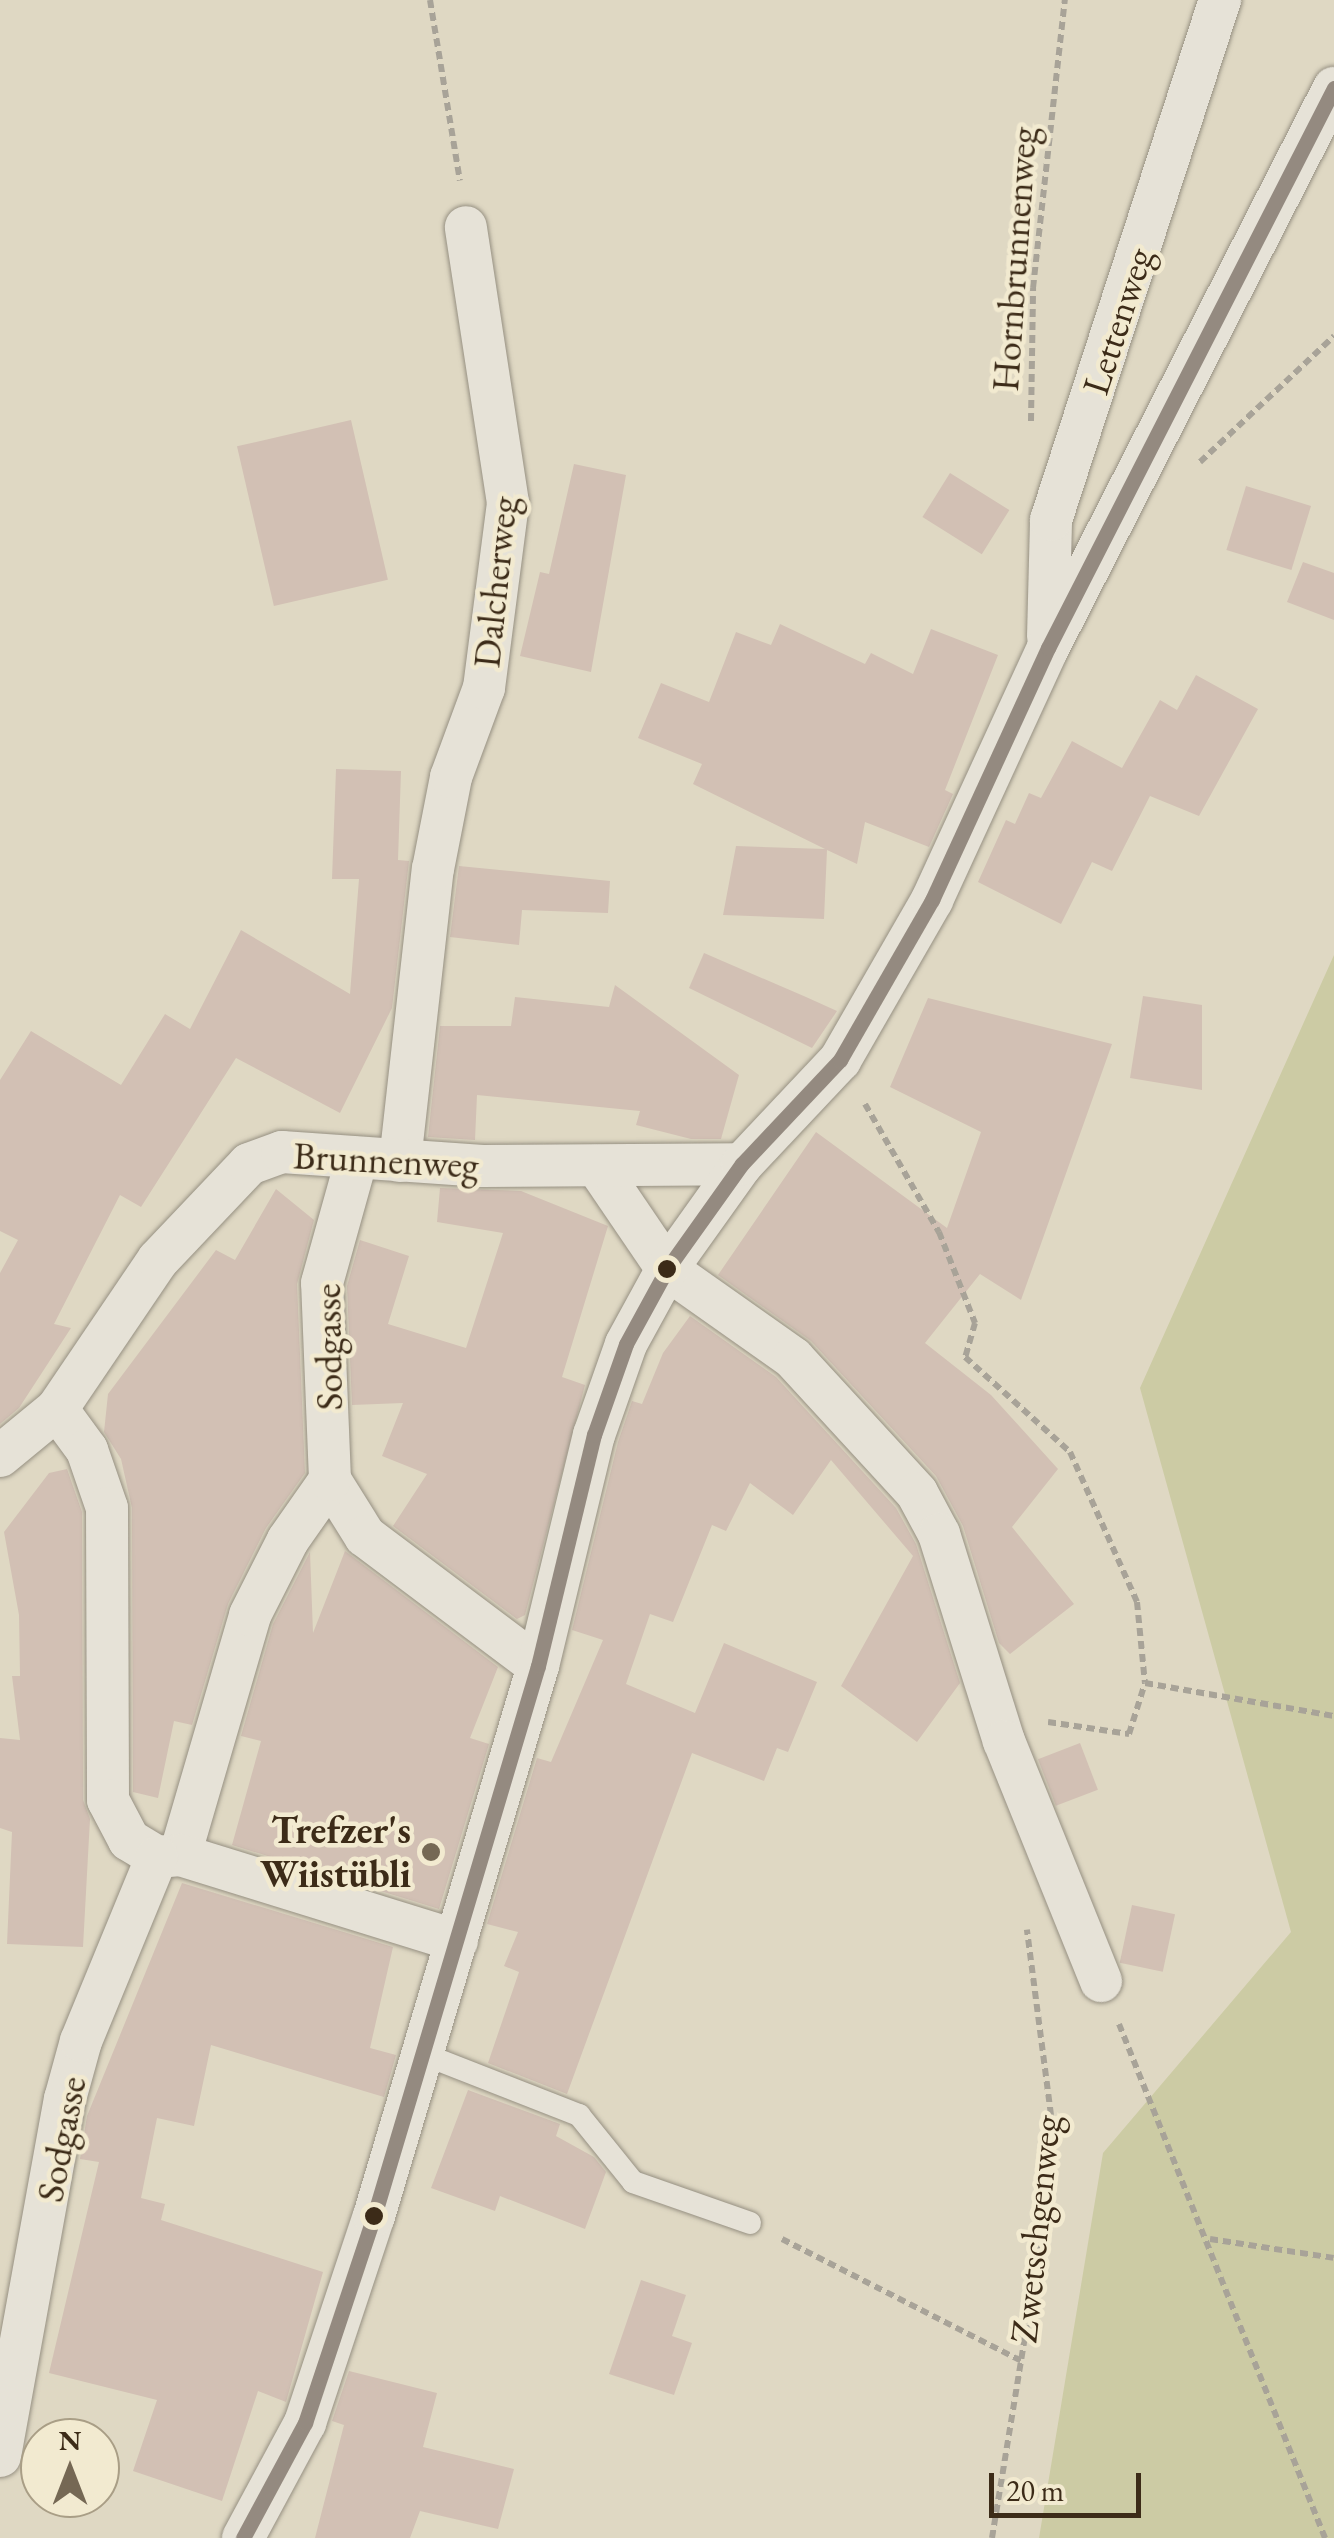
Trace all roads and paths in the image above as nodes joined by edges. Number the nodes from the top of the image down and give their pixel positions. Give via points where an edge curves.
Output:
1 (430, 0) edge
2 (1065, 0) edge
3 (1220, 0) edge
4 (1334, 88) edge
5 (466, 228) joint
6 (1334, 336) edge
7 (1033, 432) dead end
8 (1191, 470) dead end
9 (1048, 648) junction
10 (840, 1060) junction
11 (357, 1158) junction
12 (400, 1161) junction
13 (742, 1164) junction
14 (596, 1166) junction
15 (666, 1269) junction
16 (57, 1409) junction
17 (0, 1456) edge
18 (330, 1480) junction
19 (538, 1666) junction
20 (1145, 1683) junction
21 (1334, 1716) edge
22 (1004, 1741) junction
23 (169, 1856) junction
24 (1026, 1926) dead end
25 (457, 1942) junction
26 (1101, 1981) joint
27 (423, 2054) junction
28 (750, 2223) joint
29 (1208, 2238) junction
30 (1334, 2258) edge
31 (1022, 2361) junction
32 (0, 2456) edge
33 (243, 2538) edge
34 (992, 2538) edge
35 (1325, 2538) edge

1 - 5 path
2 - 7 path, Hornbrunnenweg via 1033,288
3 - 9 street, Lettenweg via 1051,520
4 - 9 street
5 - 12 street, Dalcherweg via 478,329 498,412 506,522 484,688 451,777 434,869
6 - 8 path
9 - 10 street via 932,900
10 - 13 street
10 - 20 path via 939,1232 975,1322 965,1357 1070,1452 1137,1602
11 - 12 street, Brunnenweg
11 - 16 street, Brunnenweg via 282,1152 249,1164 158,1260
11 - 18 street, Sodgasse via 322,1282
12 - 14 street, Brunnenweg
13 - 14 street, Brunnenweg
13 - 15 street
14 - 15 street
15 - 19 street via 626,1344 594,1436
15 - 22 street via 794,1358 918,1493 939,1534
16 - 17 street, Brunnenweg
16 - 23 street via 87,1450 107,1508 108,1800 129,1840
18 - 19 street, Sodgasse via 364,1536
18 - 23 street, Sodgasse via 288,1540 250,1616
19 - 25 street
20 - 21 path
20 - 22 path via 1129,1734 1053,1720
22 - 26 street
23 - 25 street
23 - 32 street, Sodgasse via 81,2041
24 - 31 path, Zwetschgenweg via 1051,2114
25 - 27 street
26 - 29 path
27 - 28 lane via 579,2114 633,2182
27 - 33 street via 306,2423
28 - 31 path
29 - 30 path
29 - 35 path
31 - 34 path, Zwetschgenweg

